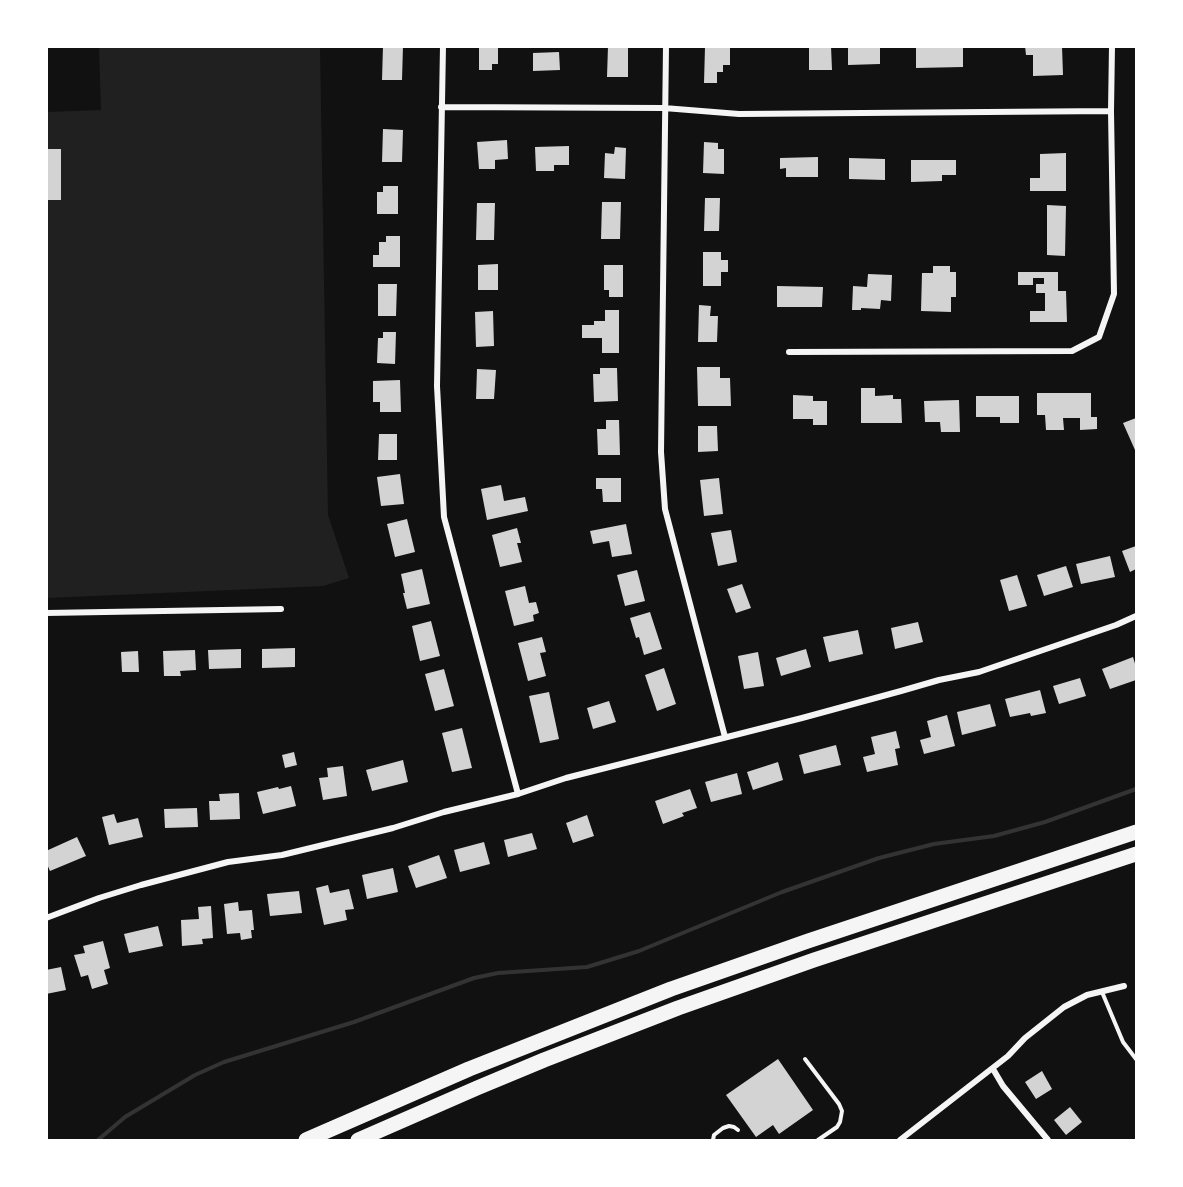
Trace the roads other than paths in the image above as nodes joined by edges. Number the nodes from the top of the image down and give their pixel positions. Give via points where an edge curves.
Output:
1 (443, 46) edge
2 (666, 46) edge
3 (1112, 46) edge
4 (441, 106) junction
5 (664, 108) junction
6 (1111, 111) junction
7 (789, 352) dead end
8 (281, 609) dead end
9 (46, 613) edge
10 (1137, 616) edge
11 (725, 737) junction
12 (518, 794) junction
13 (1137, 832) edge
14 (1137, 854) edge
15 (46, 918) edge
16 (1125, 986) dead end
17 (1102, 992) junction
18 (806, 1059) dead end
19 (1137, 1059) edge
20 (993, 1069) junction
21 (738, 1130) dead end
22 (306, 1140) edge
23 (358, 1140) edge
24 (713, 1140) edge
25 (818, 1140) edge
26 (900, 1140) edge
27 (1048, 1140) edge

1 - 4 street
2 - 5 street
3 - 6 street
4 - 5 street
4 - 12 street via 437,386 444,517
5 - 6 street via 739,114
5 - 11 street via 661,452 665,510
6 - 7 street via 1114,294 1099,337 1072,351
8 - 9 street
10 - 11 street via 979,672
11 - 12 street
12 - 15 street via 282,855 228,862 99,897
13 - 22 highway via 682,985 498,1057
14 - 23 highway via 678,1008
16 - 17 street
17 - 19 lane via 1123,1042
17 - 20 street via 1064,1007
18 - 25 lane via 842,1111 837,1127
20 - 26 street
20 - 27 street
21 - 24 lane via 723,1128

